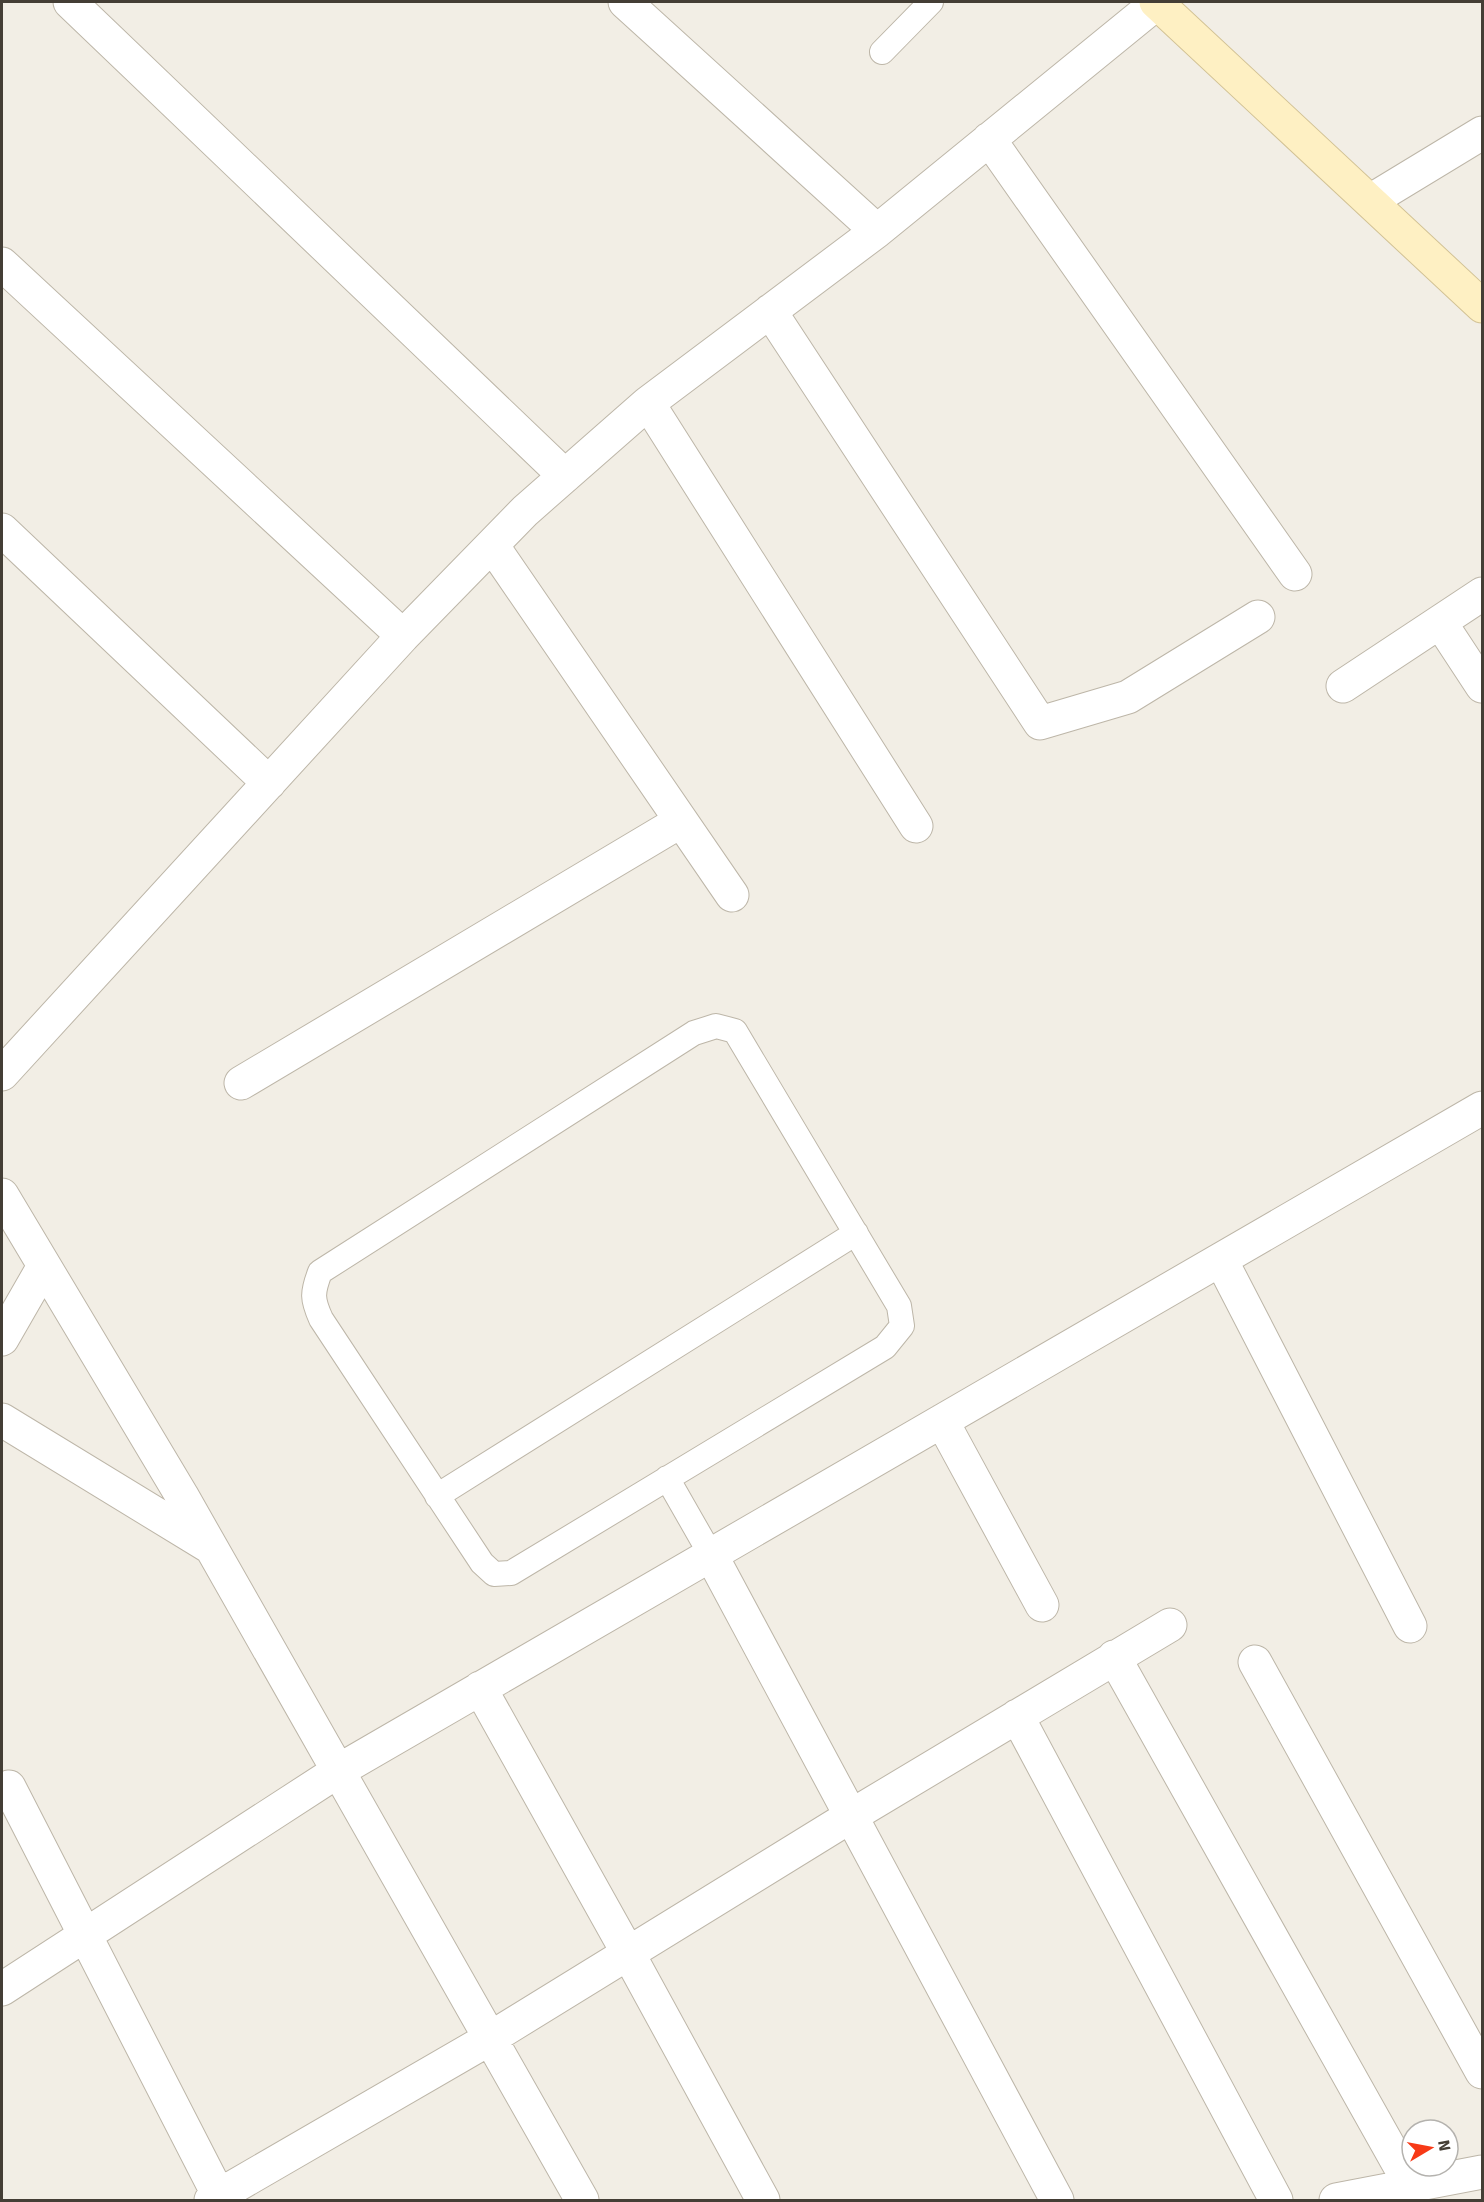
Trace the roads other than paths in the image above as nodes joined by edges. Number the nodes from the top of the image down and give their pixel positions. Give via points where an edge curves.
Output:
1 (70, 2) edge
2 (625, 2) edge
3 (932, 2) edge
4 (1157, 2) edge
5 (882, 52) dead end
6 (1482, 133) edge
7 (989, 139) junction
8 (1370, 201) junction
9 (876, 231) junction
10 (2, 264) edge
11 (1482, 306) edge
12 (770, 311) junction
13 (648, 403) junction
14 (565, 476) junction
15 (2, 530) edge
16 (492, 545) junction
17 (1295, 574) dead end
18 (1482, 594) edge
19 (1258, 617) dead end
20 (1440, 622) junction
21 (403, 636) junction
22 (1342, 686) dead end
23 (1482, 686) edge
24 (268, 783) junction
25 (681, 821) junction
26 (916, 826) dead end
27 (732, 896) dead end
28 (2, 1074) edge
29 (241, 1083) dead end
30 (1482, 1108) edge
31 (2, 1195) edge
32 (856, 1233) junction
33 (1221, 1260) junction
34 (44, 1266) junction
35 (2, 1339) edge
36 (2, 1420) edge
37 (942, 1421) junction
38 (668, 1478) junction
39 (437, 1496) junction
40 (211, 1548) junction
41 (711, 1555) junction
42 (1042, 1605) dead end
43 (1170, 1624) dead end
44 (1410, 1626) dead end
45 (1114, 1657) junction
46 (1255, 1662) dead end
47 (480, 1689) junction
48 (1017, 1716) junction
49 (338, 1771) junction
50 (9, 1787) dead end
51 (851, 1816) junction
52 (85, 1934) junction
53 (628, 1953) junction
54 (2, 1989) edge
55 (489, 2039) junction
56 (1482, 2072) edge
57 (1482, 2172) edge
58 (1411, 2186) junction
59 (217, 2199) edge
60 (582, 2200) edge
61 (763, 2200) edge
62 (1057, 2200) edge
63 (1276, 2200) edge
64 (1342, 2200) edge

1 - 14 street
2 - 9 street
3 - 5 lane
4 - 7 street
4 - 8 main road
6 - 8 street
7 - 9 street
7 - 17 street
8 - 11 main road
9 - 12 street
10 - 21 street
12 - 13 street
12 - 19 street via 1040,723 1128,697
13 - 14 street
13 - 26 street
14 - 16 street
15 - 24 street
16 - 21 street
16 - 25 street
18 - 20 street
20 - 22 street
20 - 23 street
21 - 24 street
24 - 28 street
25 - 27 street
25 - 29 street
30 - 33 street
31 - 34 street
32 - 38 lane via 899,1306 902,1326 885,1347
32 - 39 lane
32 - 39 lane via 735,1031 716,1026 694,1033 320,1272 313,1301 321,1319
33 - 37 street
33 - 44 street
34 - 35 street
34 - 40 street
36 - 40 street
37 - 41 street
37 - 42 street
38 - 39 lane via 511,1573 494,1574 482,1563
38 - 41 lane
40 - 49 street
41 - 47 street
41 - 51 street
43 - 45 street
45 - 48 street
45 - 58 street
46 - 56 street
47 - 49 street
47 - 53 street
48 - 51 street
48 - 63 street
49 - 52 street
49 - 55 street
50 - 52 street
51 - 53 street
51 - 62 street
52 - 54 street
52 - 59 street
53 - 55 street
53 - 61 street
55 - 59 street
55 - 60 street
57 - 58 street
58 - 64 street

